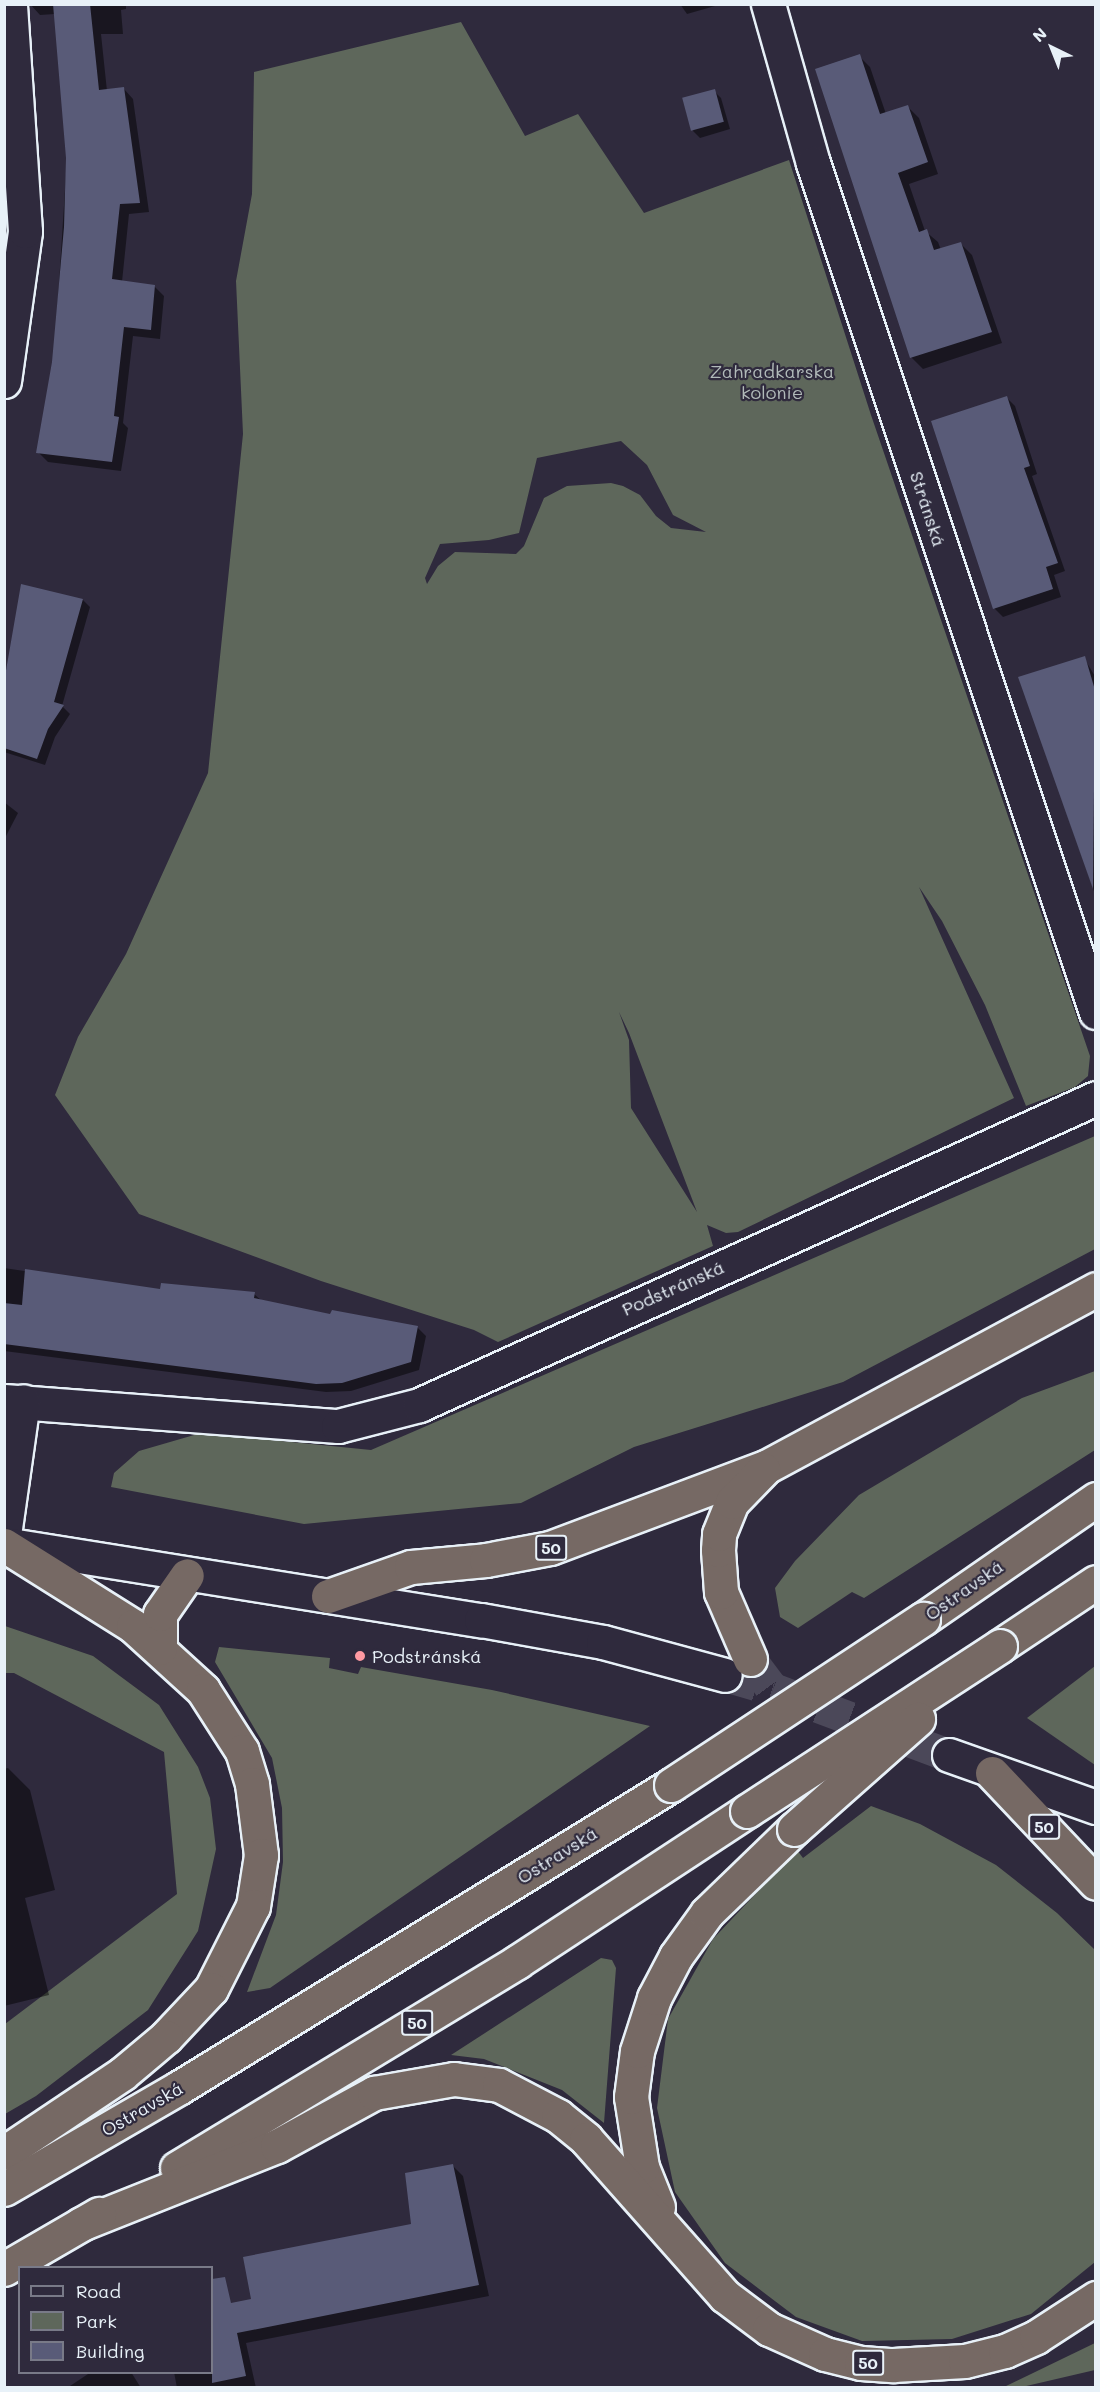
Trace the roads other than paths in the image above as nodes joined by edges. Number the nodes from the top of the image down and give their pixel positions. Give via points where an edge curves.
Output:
1 (10, 4) edge
2 (768, 4) edge
3 (15, 232) edge
4 (4, 381) edge
5 (1095, 1012) edge
6 (1095, 1098) edge
7 (1095, 1289) edge
8 (14, 1401) edge
9 (766, 1467) junction
10 (1095, 1499) edge
11 (4, 1535) edge
12 (4, 1544) edge
13 (187, 1575) junction
14 (1095, 1582) edge
15 (328, 1596) junction
16 (1000, 1646) junction
17 (160, 1648) junction
18 (737, 1667) joint
19 (948, 1755) tunnel mouth
20 (992, 1773) junction
21 (1095, 1807) edge
22 (1095, 1832) edge
23 (1095, 1883) edge
24 (4, 2153) edge
25 (4, 2189) edge
26 (81, 2224) junction
27 (672, 2233) junction
28 (4, 2269) edge
29 (1095, 2298) edge

1 - 3 street
2 - 5 street, Stránská via 813,163
3 - 4 street
6 - 8 street, Podstránská via 419,1405 338,1426
7 - 9 highway, 50
8 - 11 street, Podstránská
9 - 15 highway, 50 via 550,1548 411,1567
9 - 18 highway, 50 via 732,1502 718,1542 721,1592
10 - 25 highway, Ostravská, bridge via 923,1619 671,1785 180,2087
12 - 13 street
12 - 17 highway via 102,1605
13 - 15 street
13 - 17 highway via 160,1614
14 - 16 highway, 50
15 - 18 street
16 - 26 highway, 50, bridge via 517,1962
16 - 27 highway, 50, bridge via 794,1828 706,1913 676,1956 654,1998 637,2051 632,2097 635,2133 654,2201
17 - 24 highway via 203,1690 242,1751 252,1784 261,1855 253,1906 212,1989 166,2037 99,2091
19 - 20 street
20 - 21 street
20 - 22 street
20 - 23 highway, 50
26 - 27 highway, 50 via 277,2146 374,2093 454,2079 498,2085 550,2110 586,2139
26 - 28 highway, 50
27 - 29 highway, 50 via 725,2296 746,2313 796,2343 861,2363 933,2364 1005,2351 1061,2323

